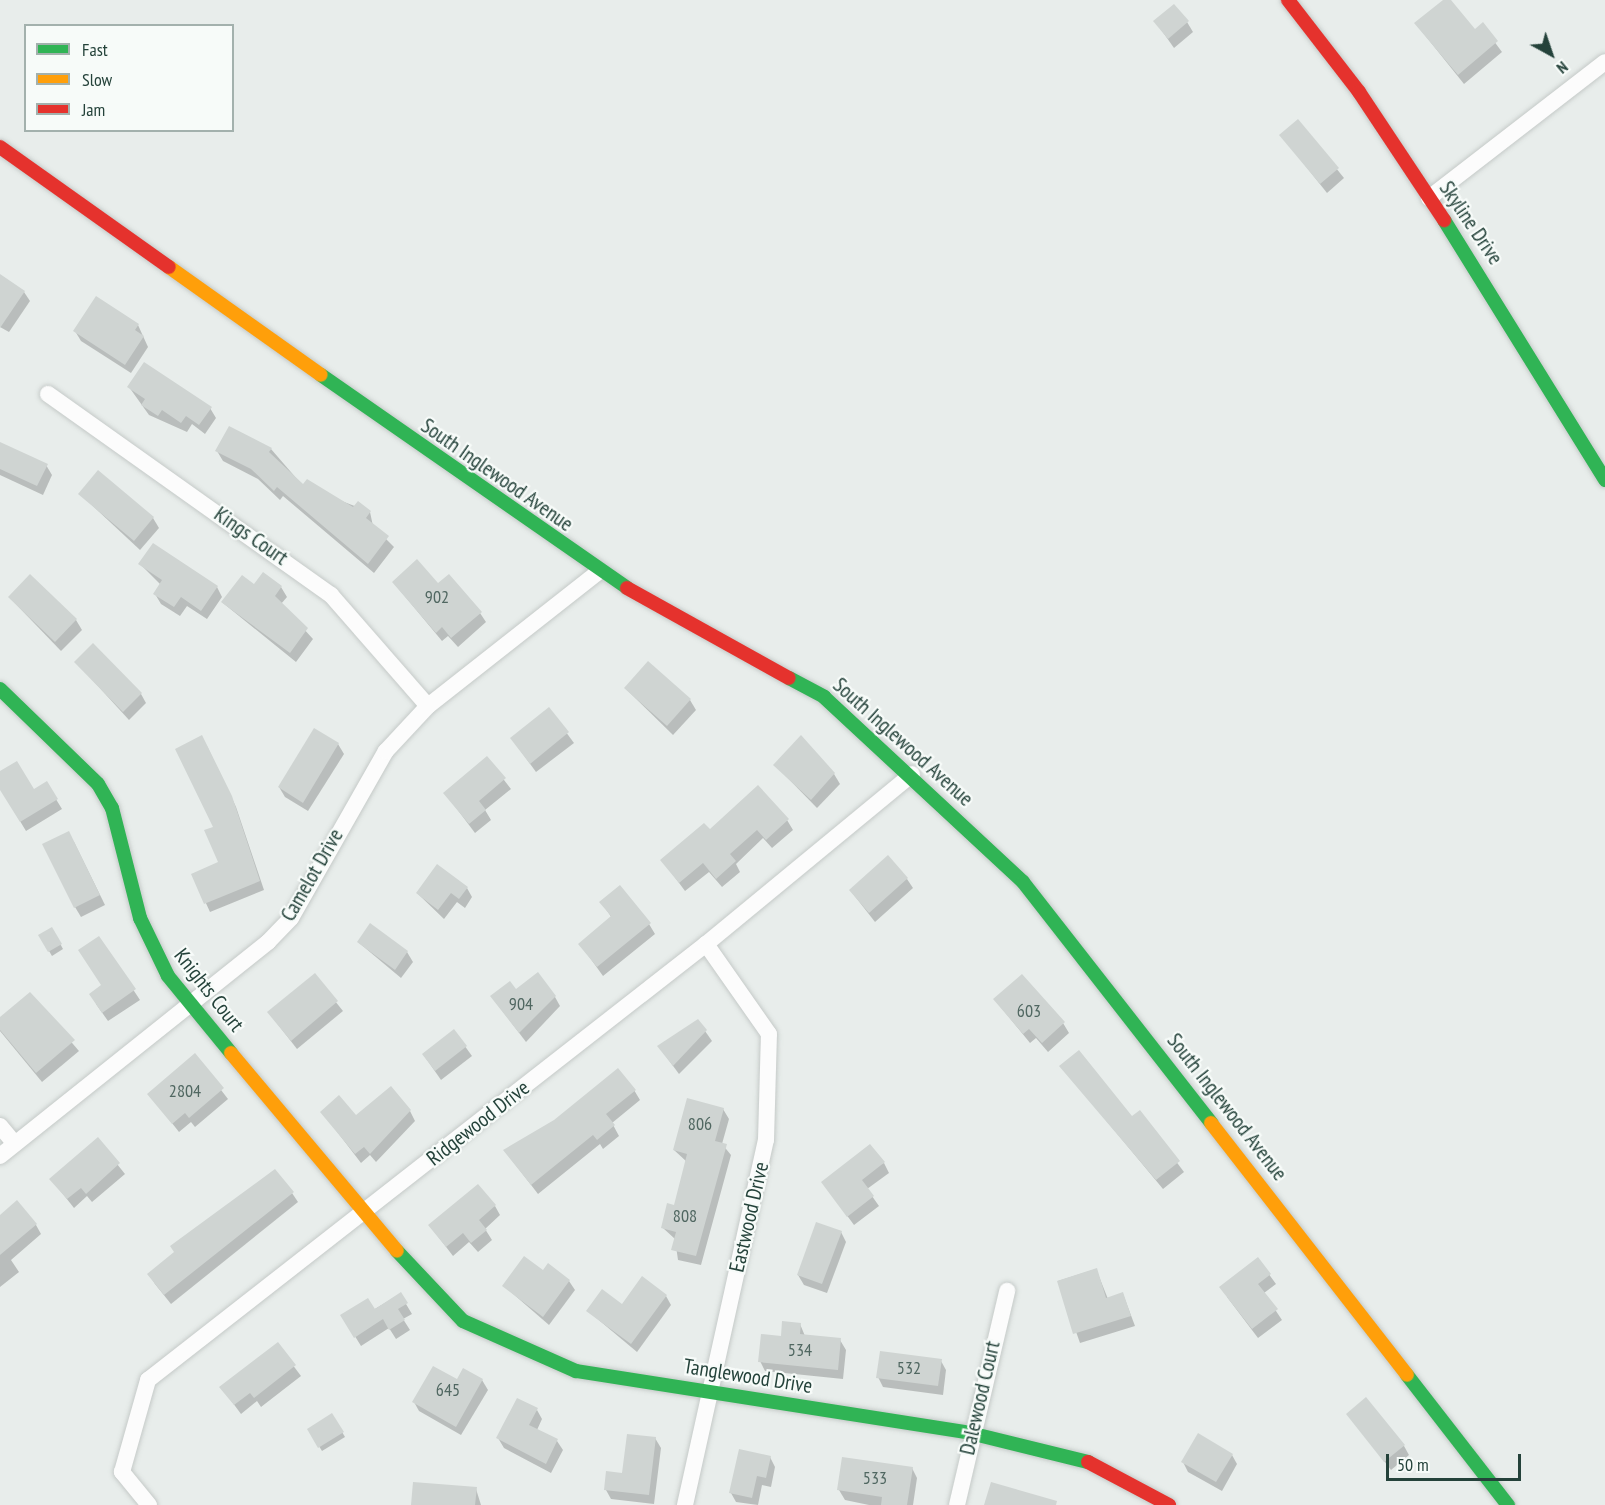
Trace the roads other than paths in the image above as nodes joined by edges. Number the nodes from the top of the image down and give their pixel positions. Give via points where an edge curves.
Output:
1 (1288, 0) edge
2 (1605, 62) edge
3 (0, 147) edge
4 (1429, 198) junction
5 (48, 394) dead end
6 (1605, 480) edge
7 (598, 572) junction
8 (0, 689) edge
9 (428, 706) junction
10 (912, 774) junction
11 (706, 944) junction
12 (191, 1004) junction
13 (0, 1126) edge
14 (15, 1144) junction
15 (0, 1156) edge
16 (362, 1214) junction
17 (1007, 1291) dead end
18 (709, 1391) junction
19 (970, 1433) junction
20 (149, 1505) edge
21 (685, 1505) edge
22 (957, 1505) edge
23 (1169, 1505) edge
24 (1508, 1505) edge

1 - 4 street, Skyline Drive via 1359,92
2 - 4 street
3 - 7 street, South Inglewood Avenue
4 - 6 street, Skyline Drive
5 - 9 street, Kings Court via 331,595
7 - 9 street, Camelot Drive
7 - 10 street, South Inglewood Avenue via 824,697
8 - 12 street, Knights Court via 98,784 112,808 152,950
9 - 12 street, Camelot Drive via 361,787 291,918
10 - 11 street, Ridgewood Drive
10 - 24 street, South Inglewood Avenue via 1023,882
11 - 16 street, Ridgewood Drive
11 - 18 street, Eastwood Drive via 769,1034 766,1140
12 - 14 street, Camelot Drive
12 - 16 street, Knights Court
13 - 14 street
14 - 15 street, Camelot Drive
16 - 18 street, Tanglewood Drive via 463,1321 576,1371
16 - 20 street, Ridgewood Drive via 148,1380 122,1472
17 - 19 street, Dalewood Court
18 - 19 street, Tanglewood Drive
18 - 21 street, Eastwood Drive
19 - 22 street, Dalewood Court
19 - 23 street, Tanglewood Drive via 1077,1456

